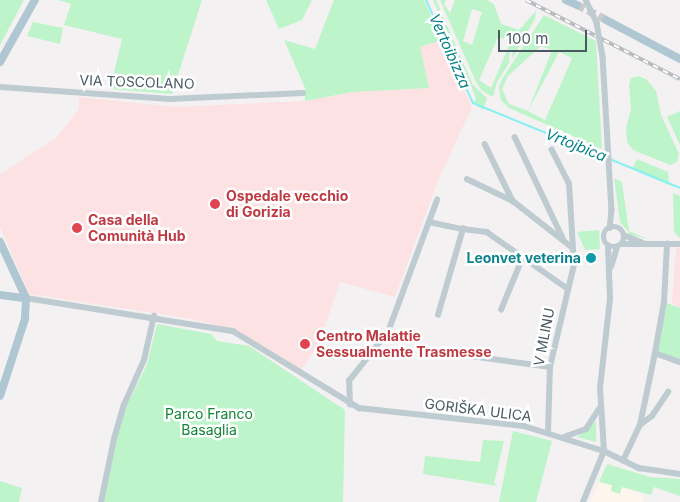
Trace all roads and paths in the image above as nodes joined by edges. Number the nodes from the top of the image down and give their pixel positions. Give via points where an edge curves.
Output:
1 (35, 0) edge
2 (566, 0) edge
3 (586, 0) edge
4 (577, 6) dead end
5 (606, 20) tunnel mouth
6 (680, 59) edge
7 (0, 62) edge
8 (0, 87) edge
9 (303, 93) dead end
10 (515, 137) dead end
11 (485, 144) dead end
12 (552, 150) dead end
13 (467, 178) dead end
14 (437, 200) dead end
15 (513, 201) junction
16 (612, 210) junction
17 (429, 222) junction
18 (610, 228) junction
19 (618, 228) junction
20 (463, 229) junction
21 (624, 235) junction
22 (563, 238) junction
23 (0, 242) edge
24 (645, 244) junction
25 (667, 244) junction
26 (680, 244) edge
27 (620, 245) junction
28 (608, 246) junction
29 (573, 248) junction
30 (522, 259) junction
31 (611, 267) junction
32 (568, 289) junction
33 (0, 294) edge
34 (26, 298) junction
35 (501, 310) dead end
36 (438, 315) dead end
37 (154, 316) junction
38 (435, 351) dead end
39 (655, 353) junction
40 (680, 362) edge
41 (550, 367) junction
42 (668, 392) dead end
43 (0, 396) edge
44 (348, 404) junction
45 (600, 404) junction
46 (640, 425) junction
47 (548, 433) junction
48 (562, 438) junction
49 (604, 450) junction
50 (623, 461) junction
51 (680, 474) edge
52 (101, 502) edge
53 (583, 502) edge

1 - 7 main road
2 - 4 main road
3 - 16 street, bridge via 597,22 604,56
5 - 6 main road
8 - 9 street, VIA TOSCOLANO via 170,98
10 - 22 street
11 - 15 street
12 - 29 street, V MLINU via 569,184
13 - 15 street
14 - 17 street
15 - 22 street
16 - 18 street
16 - 19 street
17 - 20 street
17 - 44 street via 388,332 349,381
18 - 19 street
18 - 28 street via 604,238
19 - 21 street
20 - 30 street via 487,232
20 - 36 street
21 - 24 street
21 - 27 street
22 - 29 street
23 - 34 main road
24 - 25 street
24 - 27 street
25 - 26 street
25 - 39 street via 664,302
27 - 28 street
27 - 31 street
28 - 31 street
29 - 32 street, V MLINU via 574,265
30 - 32 street
30 - 35 street via 508,284
31 - 45 street
32 - 41 street, V MLINU
33 - 34 main road
34 - 37 street
34 - 43 main road via 25,319
37 - 44 street via 233,331
37 - 52 street via 144,360 116,430
38 - 41 street
39 - 40 street
39 - 46 street
41 - 47 street, V MLINU
42 - 46 street via 652,416
44 - 47 street, GORIŠKA ULICA via 524,426
45 - 48 street via 598,416 586,429
45 - 49 street
46 - 50 street
47 - 48 street, GORIŠKA ULICA
48 - 49 street, GORIŠKA ULICA
49 - 50 street, GORIŠKA ULICA
49 - 53 street
50 - 51 street, GORIŠKA ULICA via 653,472

